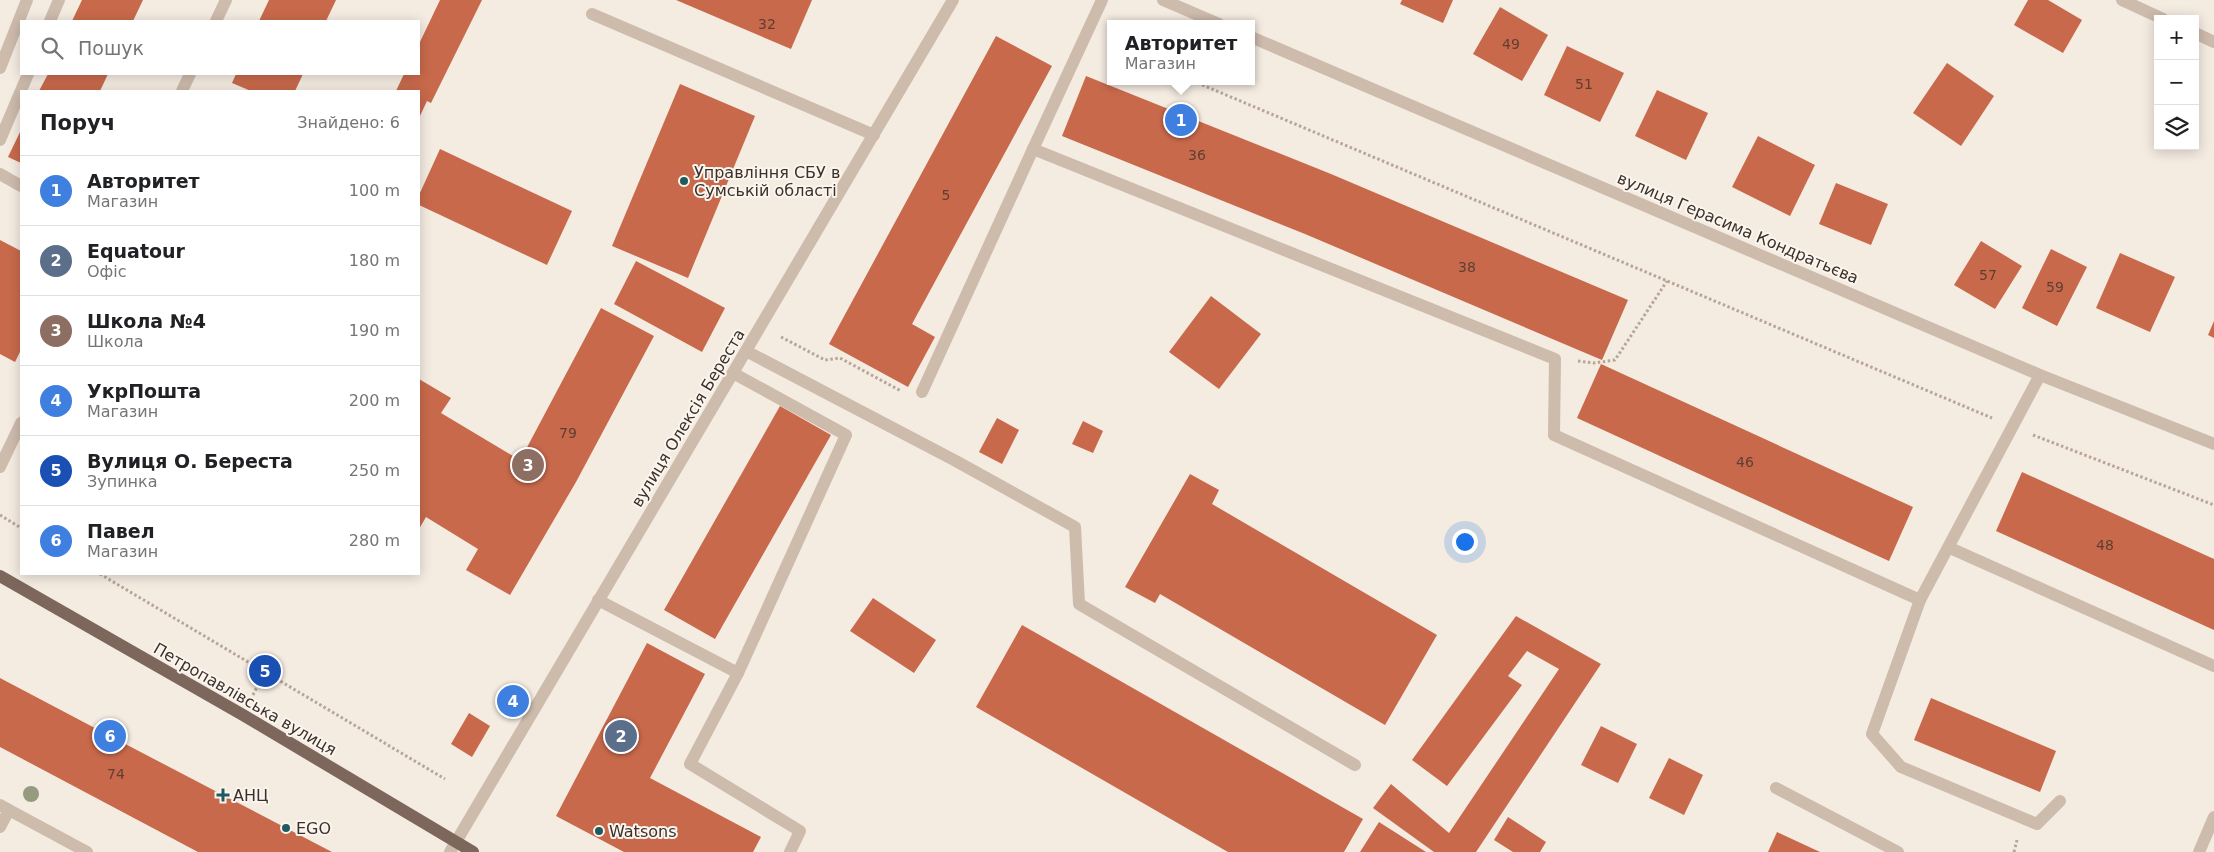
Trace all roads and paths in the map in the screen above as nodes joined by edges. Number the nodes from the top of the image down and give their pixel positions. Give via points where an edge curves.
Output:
1 (27, 0) edge
2 (59, 0) edge
3 (226, 0) edge
4 (953, 0) edge
5 (1102, 0) edge
6 (1163, 0) edge
7 (2122, 0) edge
8 (592, 14) dead end
9 (2154, 15) edge
10 (50, 20) edge
11 (216, 20) edge
12 (1210, 20) edge
13 (2199, 35) edge
14 (1255, 40) edge
15 (2214, 42) edge
16 (0, 68) edge
17 (28, 75) edge
18 (190, 75) edge
19 (1202, 85) edge
20 (21, 90) edge
21 (182, 90) edge
22 (20, 93) edge
23 (874, 135) junction
24 (0, 140) edge
25 (1033, 149) junction
26 (0, 174) edge
27 (20, 185) edge
28 (1667, 281) junction
29 (761, 326) junction
30 (746, 351) junction
31 (1554, 359) junction
32 (733, 373) junction
33 (2040, 375) junction
34 (922, 392) joint
35 (20, 425) edge
36 (2012, 426) junction
37 (2214, 444) edge
38 (0, 466) edge
39 (2214, 505) edge
40 (0, 515) edge
41 (20, 527) edge
42 (1950, 548) junction
43 (102, 575) edge
44 (0, 576) edge
45 (598, 600) junction
46 (1920, 600) junction
47 (2214, 666) edge
48 (738, 673) junction
49 (1356, 765) dead end
50 (445, 779) dead end
51 (1776, 788) dead end
52 (2060, 801) dead end
53 (5, 808) edge
54 (2214, 817) edge
55 (0, 827) edge
56 (453, 847) edge
57 (87, 852) edge
58 (473, 852) edge
59 (790, 852) edge
60 (1898, 852) edge
61 (2199, 852) edge

1 - 16 street
2 - 10 street
3 - 11 street
4 - 23 street, вулиця Олексія Береста
5 - 25 street
6 - 12 street
7 - 9 street
8 - 23 street
13 - 15 street
14 - 33 street, вулиця Герасима Кондратьєва
17 - 20 street
18 - 21 street
19 - 28 path
22 - 24 street
23 - 29 street, вулиця Олексія Береста
25 - 31 street
25 - 34 street
26 - 27 street
28 - 31 path via 1615,360 1594,363
28 - 36 path
29 - 30 street, вулиця Олексія Береста
29 - 34 path via 825,360 840,358 911,397
30 - 32 street, вулиця Олексія Береста
30 - 49 street via 1075,527 1079,604
31 - 46 street via 1554,435
32 - 45 street, вулиця Олексія Береста
32 - 48 street via 846,435
33 - 36 street
33 - 37 street, вулиця Герасима Кондратьєва
35 - 38 street
36 - 39 path
36 - 42 street
40 - 41 path
42 - 46 street
42 - 47 street
43 - 50 path
44 - 56 main road, Петропавлівська вулиця via 243,715
45 - 48 street
45 - 56 street, вулиця Олексія Береста
46 - 52 street via 1872,734 1901,767 2038,824
48 - 59 street via 690,764 800,831
51 - 60 street
53 - 55 street
53 - 57 street
54 - 61 street
56 - 58 main road, Петропавлівська вулиця

